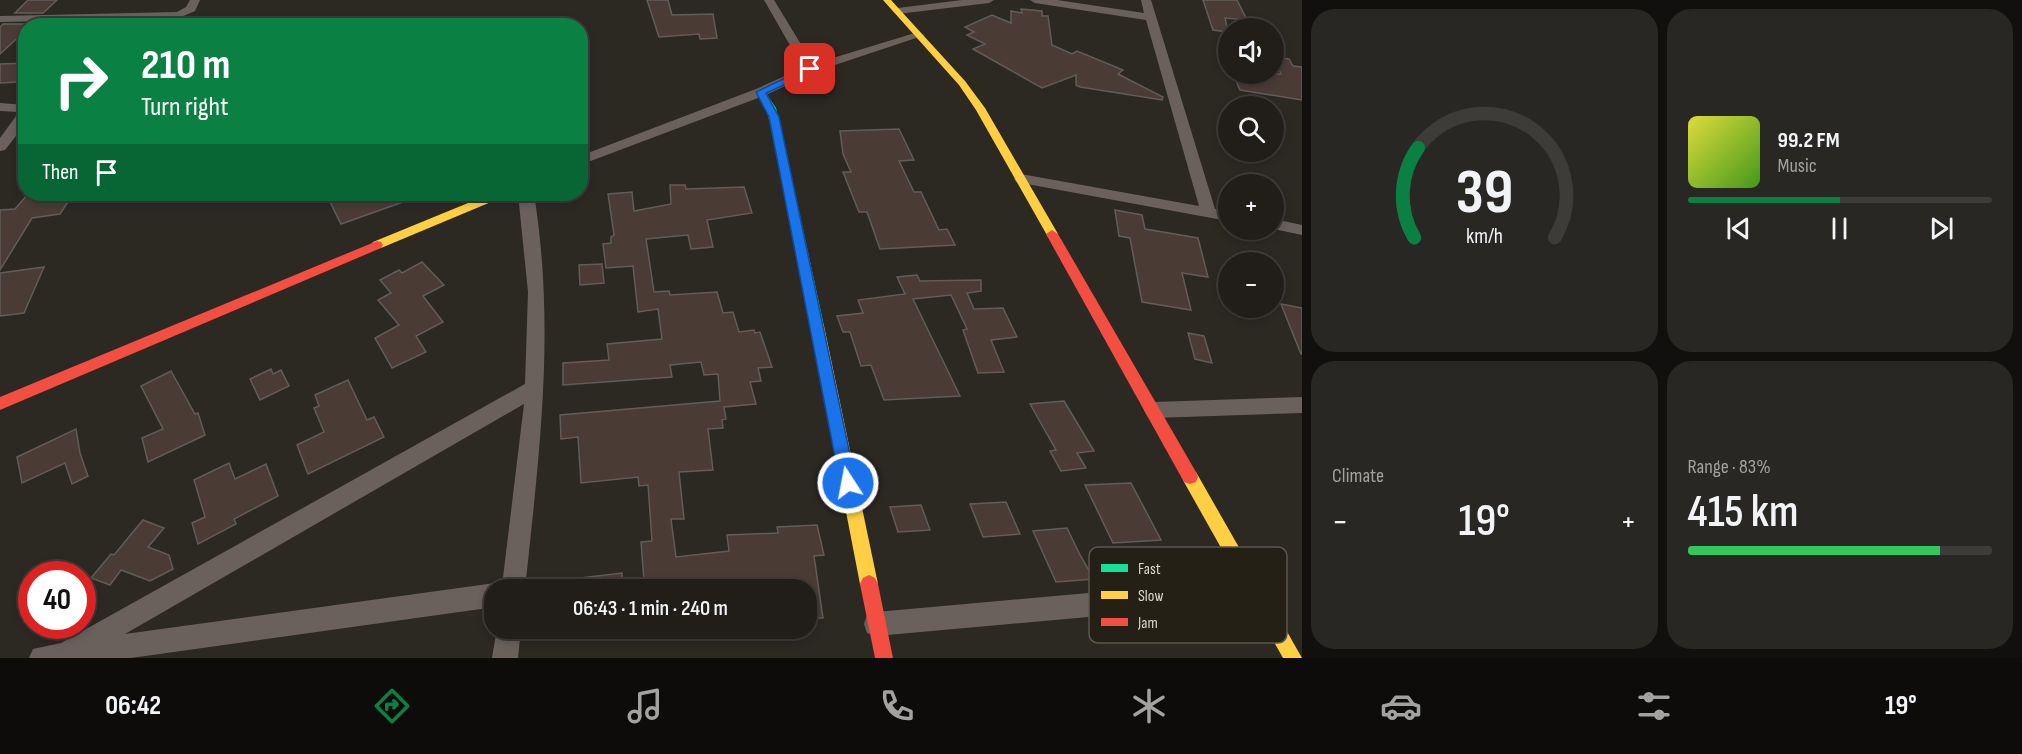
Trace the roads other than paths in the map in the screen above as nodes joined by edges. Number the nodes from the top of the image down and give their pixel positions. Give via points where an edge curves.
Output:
1 (195, 0) edge
2 (769, 0) edge
3 (886, 0) edge
4 (989, 0) edge
5 (1035, 0) edge
6 (1146, 0) edge
7 (898, 11) junction
8 (1150, 17) junction
9 (45, 18) edge
10 (0, 19) edge
11 (18, 19) edge
12 (919, 35) junction
13 (810, 69) junction
14 (760, 92) junction
15 (0, 107) edge
16 (18, 108) edge
17 (18, 123) edge
18 (0, 147) edge
19 (588, 158) edge
20 (1021, 179) junction
21 (482, 201) edge
22 (527, 201) edge
23 (1209, 213) junction
24 (1218, 214) edge
25 (1284, 226) edge
26 (1302, 230) edge
27 (535, 388) junction
28 (0, 404) edge
29 (1302, 405) edge
30 (1154, 410) junction
31 (1231, 547) edge
32 (514, 579) edge
33 (484, 597) edge
34 (1089, 605) edge
35 (876, 624) junction
36 (508, 639) edge
37 (1285, 643) edge
38 (54, 656) edge
39 (506, 658) edge
40 (884, 658) edge
41 (1293, 658) edge

1 - 9 street via 191,9 179,15
2 - 13 street
3 - 7 street
4 - 7 street
5 - 8 street
6 - 8 street
7 - 12 street
8 - 23 street
10 - 11 street
12 - 13 street
12 - 20 street via 972,96
13 - 14 street
14 - 19 street
14 - 35 street via 771,108 777,132
15 - 16 street
17 - 18 street
20 - 23 street
20 - 30 street
21 - 28 street
22 - 27 street via 536,266
23 - 24 street
25 - 26 street
27 - 32 street
27 - 38 street
29 - 30 street
30 - 31 street
33 - 38 street
34 - 35 street
35 - 40 street
36 - 39 street
37 - 41 street

